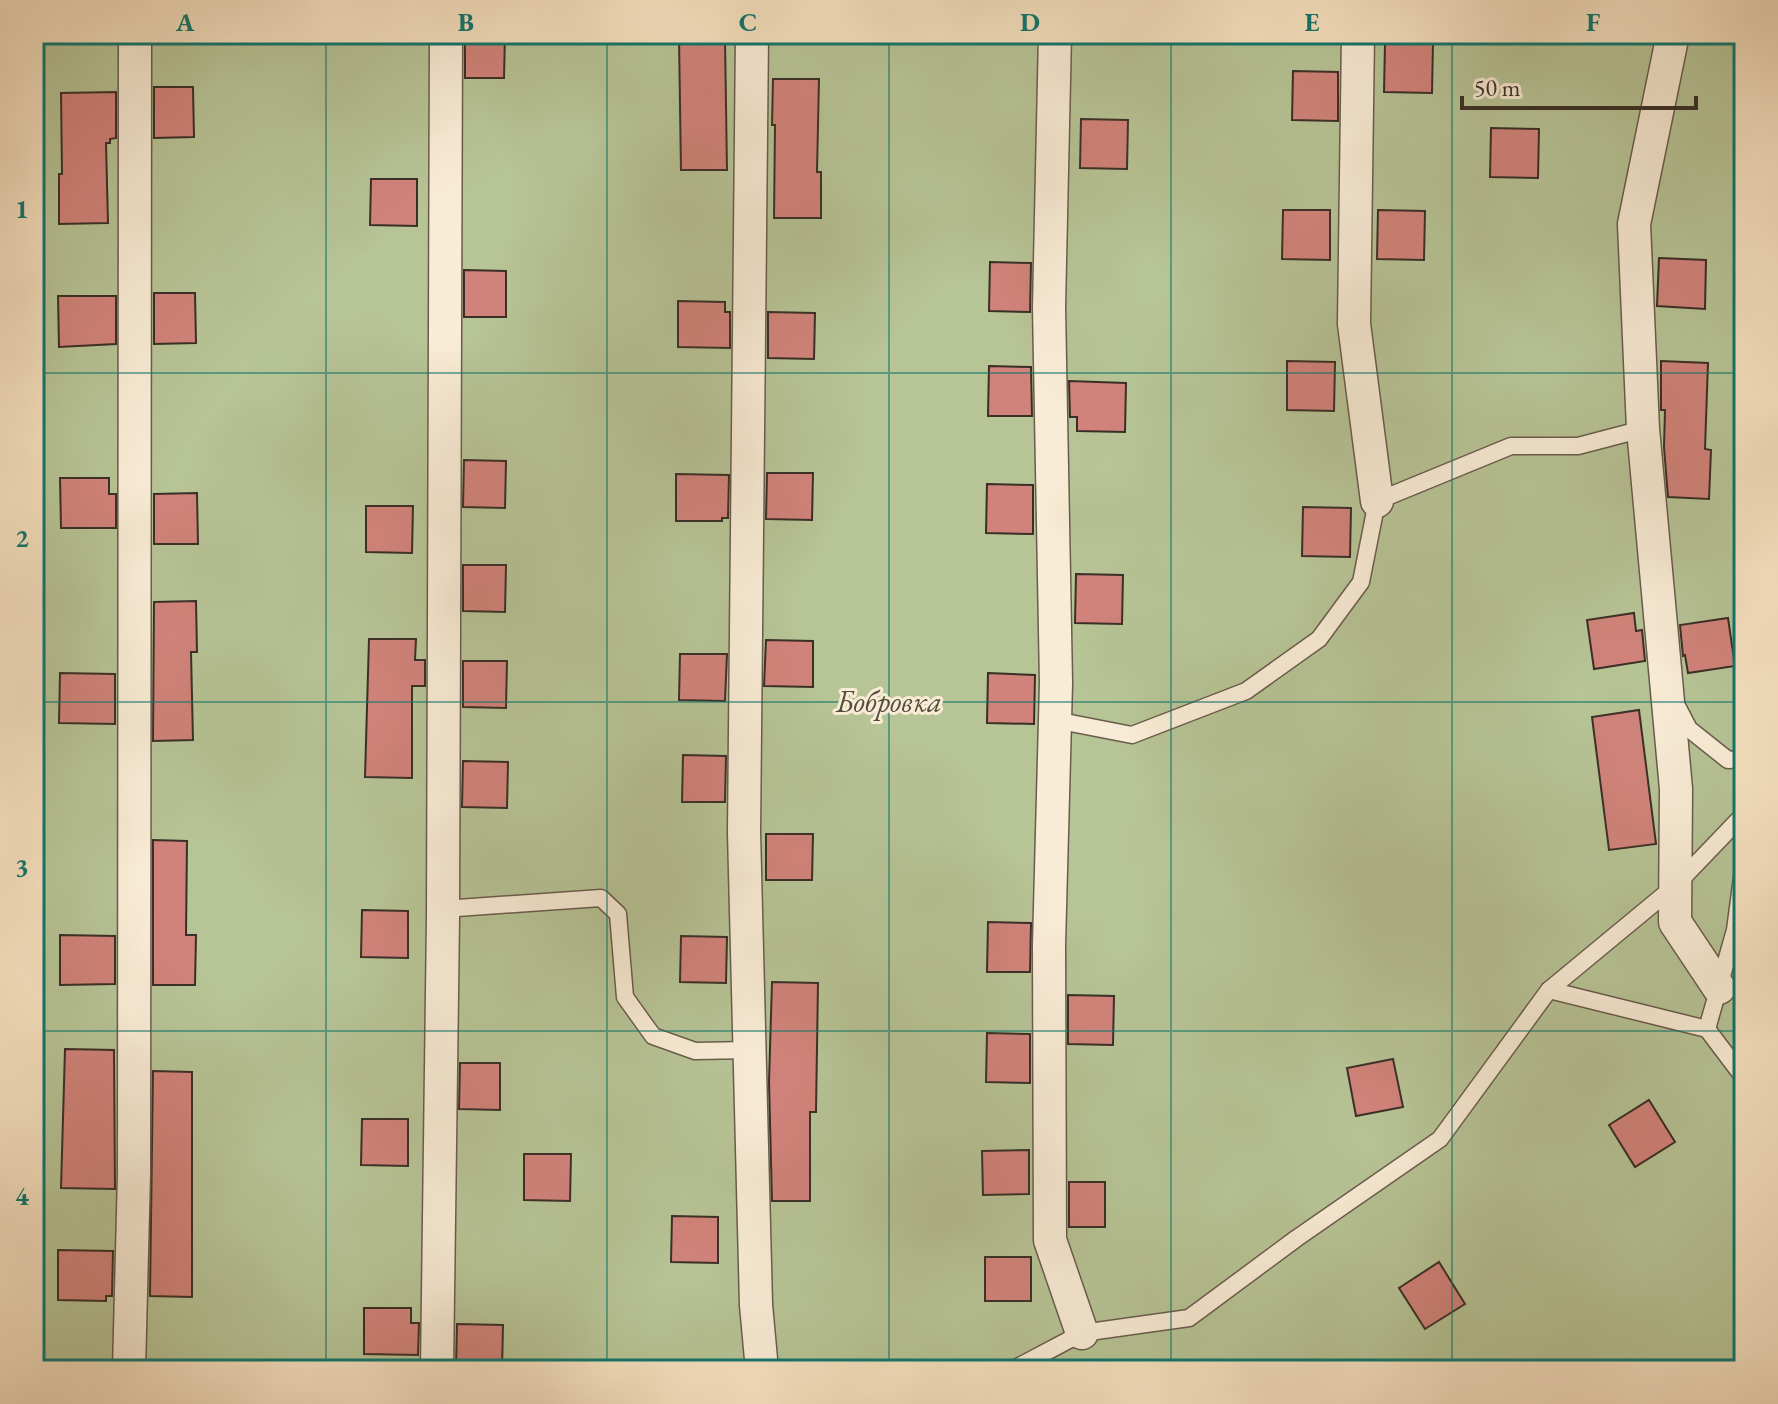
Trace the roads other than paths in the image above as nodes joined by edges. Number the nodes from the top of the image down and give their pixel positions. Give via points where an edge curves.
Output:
1 (135, 34) edge
2 (446, 34) edge
3 (752, 34) edge
4 (1055, 34) edge
5 (1358, 34) edge
6 (1673, 34) edge
7 (1643, 429) junction
8 (1377, 501) junction
9 (1666, 685) junction
10 (1055, 720) junction
11 (1744, 759) edge
12 (1744, 814) edge
13 (1744, 862) edge
14 (1676, 885) junction
15 (443, 909) junction
16 (1719, 988) junction
17 (1549, 990) junction
18 (1707, 1029) junction
19 (750, 1050) junction
20 (1744, 1078) edge
21 (1082, 1333) junction
22 (129, 1370) edge
23 (437, 1370) edge
24 (762, 1370) edge
25 (1012, 1370) edge

1 - 22 street via 134,1173
2 - 15 street
3 - 19 street via 744,832
4 - 10 street via 1049,307
5 - 8 street via 1354,324
6 - 7 street via 1634,224
7 - 8 lane via 1578,446 1511,446
7 - 9 street
8 - 10 lane via 1361,582 1319,639 1246,691 1132,735
9 - 11 lane via 1689,729 1728,760
9 - 14 street via 1676,789
10 - 21 street via 1050,1240
12 - 14 lane
13 - 16 lane via 1735,930
14 - 16 street via 1675,922
14 - 17 lane
15 - 19 lane via 601,898 618,914 625,997 653,1036 695,1051
15 - 23 street
16 - 18 lane
17 - 18 lane
17 - 21 lane via 1440,1139 1189,1318
18 - 20 lane
19 - 24 street
21 - 25 lane

